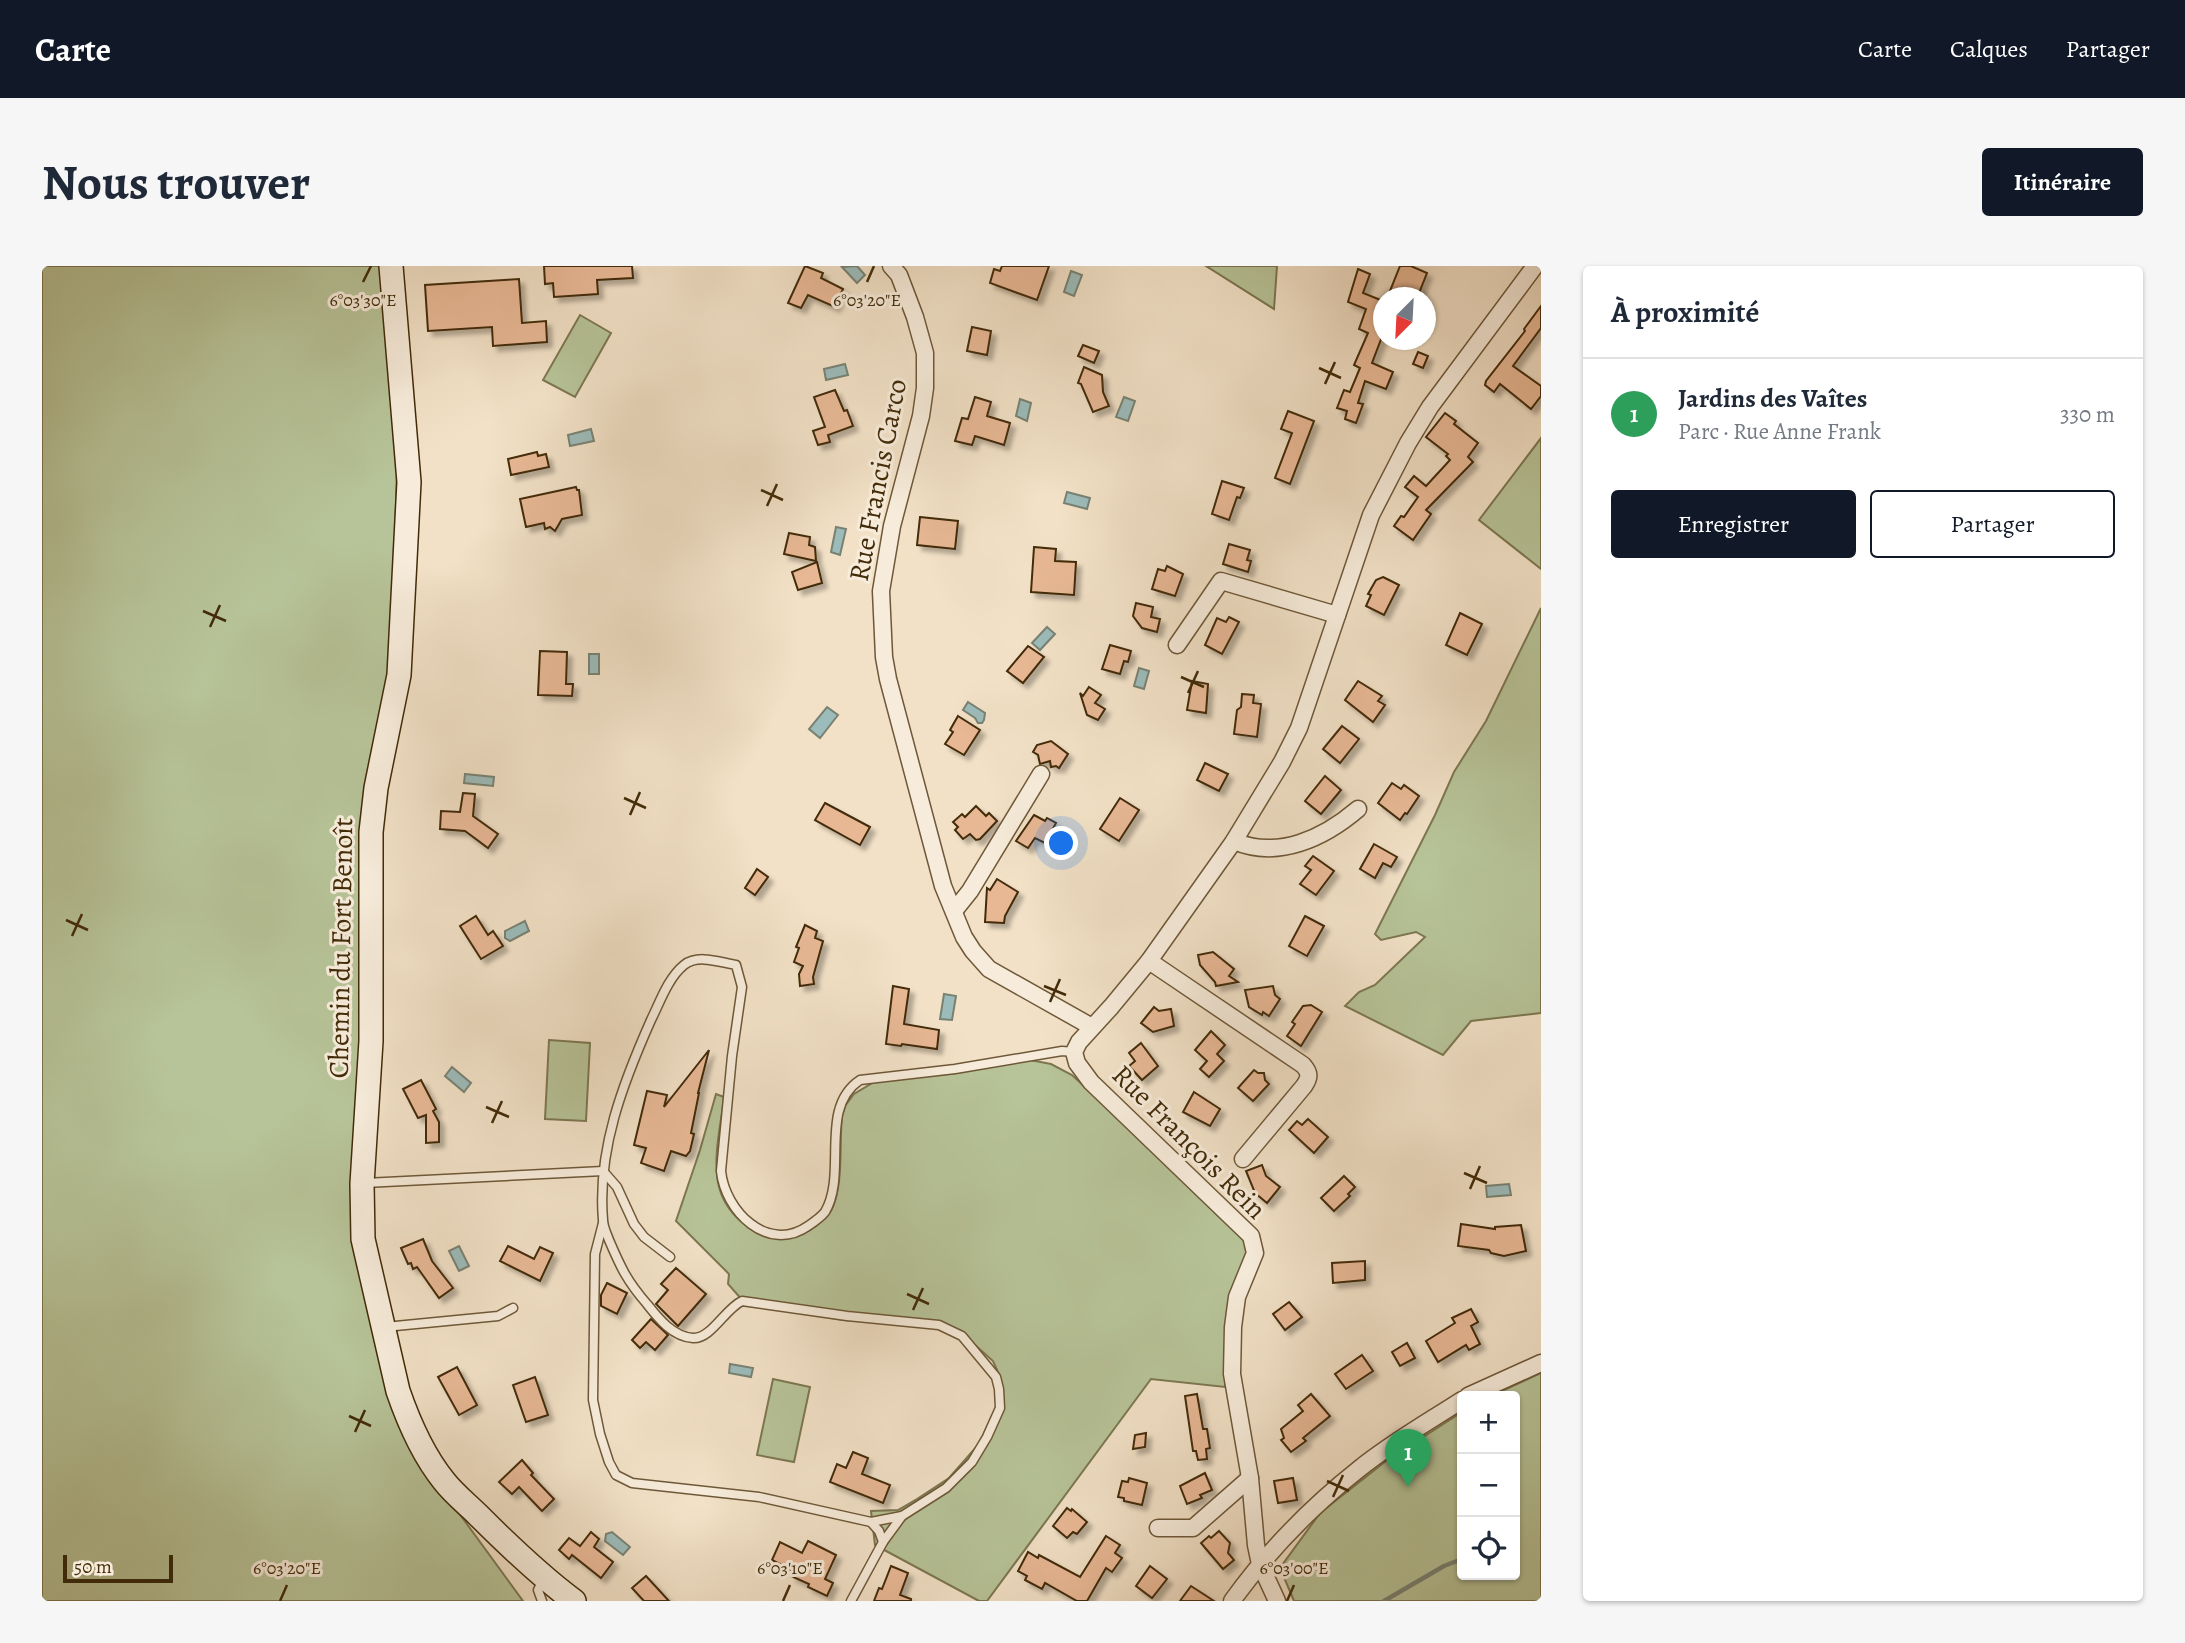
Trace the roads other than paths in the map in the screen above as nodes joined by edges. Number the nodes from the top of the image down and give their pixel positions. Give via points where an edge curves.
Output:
1 (391, 266) edge
2 (891, 266) edge
3 (1535, 266) edge
4 (1337, 615) junction
5 (1177, 645) dead end
6 (1041, 774) dead end
7 (1357, 809) dead end
8 (1234, 841) junction
9 (954, 911) junction
10 (1149, 961) junction
11 (1092, 1027) junction
12 (1074, 1052) junction
13 (1244, 1159) dead end
14 (603, 1171) junction
15 (362, 1184) junction
16 (603, 1223) junction
17 (670, 1257) dead end
18 (513, 1308) dead end
19 (382, 1328) junction
20 (1541, 1363) edge
21 (1479, 1391) edge
22 (1457, 1403) edge
23 (1250, 1478) junction
24 (902, 1516) junction
25 (871, 1522) junction
26 (1158, 1528) dead end
27 (883, 1542) junction
28 (1260, 1564) junction
29 (543, 1578) junction
30 (542, 1601) edge
31 (574, 1601) edge
32 (851, 1601) edge
33 (1232, 1601) edge
34 (1277, 1601) edge

1 - 15 street, Chemin du Fort Benoît via 409,482 399,675 371,832 371,1028
2 - 9 street, Rue Francis Carco via 915,317 925,353 925,388 881,591 884,657 943,886
3 - 4 street via 1408,443 1371,515
4 - 5 street via 1220,581
4 - 8 street via 1299,728
6 - 9 street
7 - 8 street via 1332,829 1298,844 1265,849
8 - 10 street
9 - 11 street, Rue Francis Carco via 969,944 989,969
10 - 11 street
10 - 13 street via 1309,1071 1304,1086
11 - 12 street
12 - 14 lane via 860,1080 838,1115 833,1191 824,1214 793,1233 765,1232 741,1217 722,1185 742,987 736,965 700,959 684,965 667,987 631,1064
12 - 23 street, Rue François Rein via 1091,1082 1251,1236 1255,1253 1237,1297 1232,1374
14 - 15 lane
14 - 16 lane
14 - 17 lane via 644,1237
15 - 19 street, Chemin du Fort Benoît via 363,1239
16 - 24 lane via 623,1275 665,1325 692,1338 711,1330 742,1301 939,1325 962,1336 996,1377 1000,1408 972,1462 946,1488
16 - 25 lane via 595,1254 593,1400 616,1475 632,1483 759,1497
18 - 19 lane via 498,1316
19 - 29 street, Chemin du Fort Benoît via 401,1402 427,1457 445,1482
20 - 21 street
22 - 28 street via 1359,1468 1297,1523
23 - 26 street via 1193,1528
23 - 28 street, Rue François Rein
24 - 25 lane
24 - 27 lane
25 - 27 lane
27 - 32 lane
28 - 33 street
28 - 34 street, Rue François Rein
29 - 30 lane via 538,1590
29 - 31 street, Chemin du Fort Benoît

